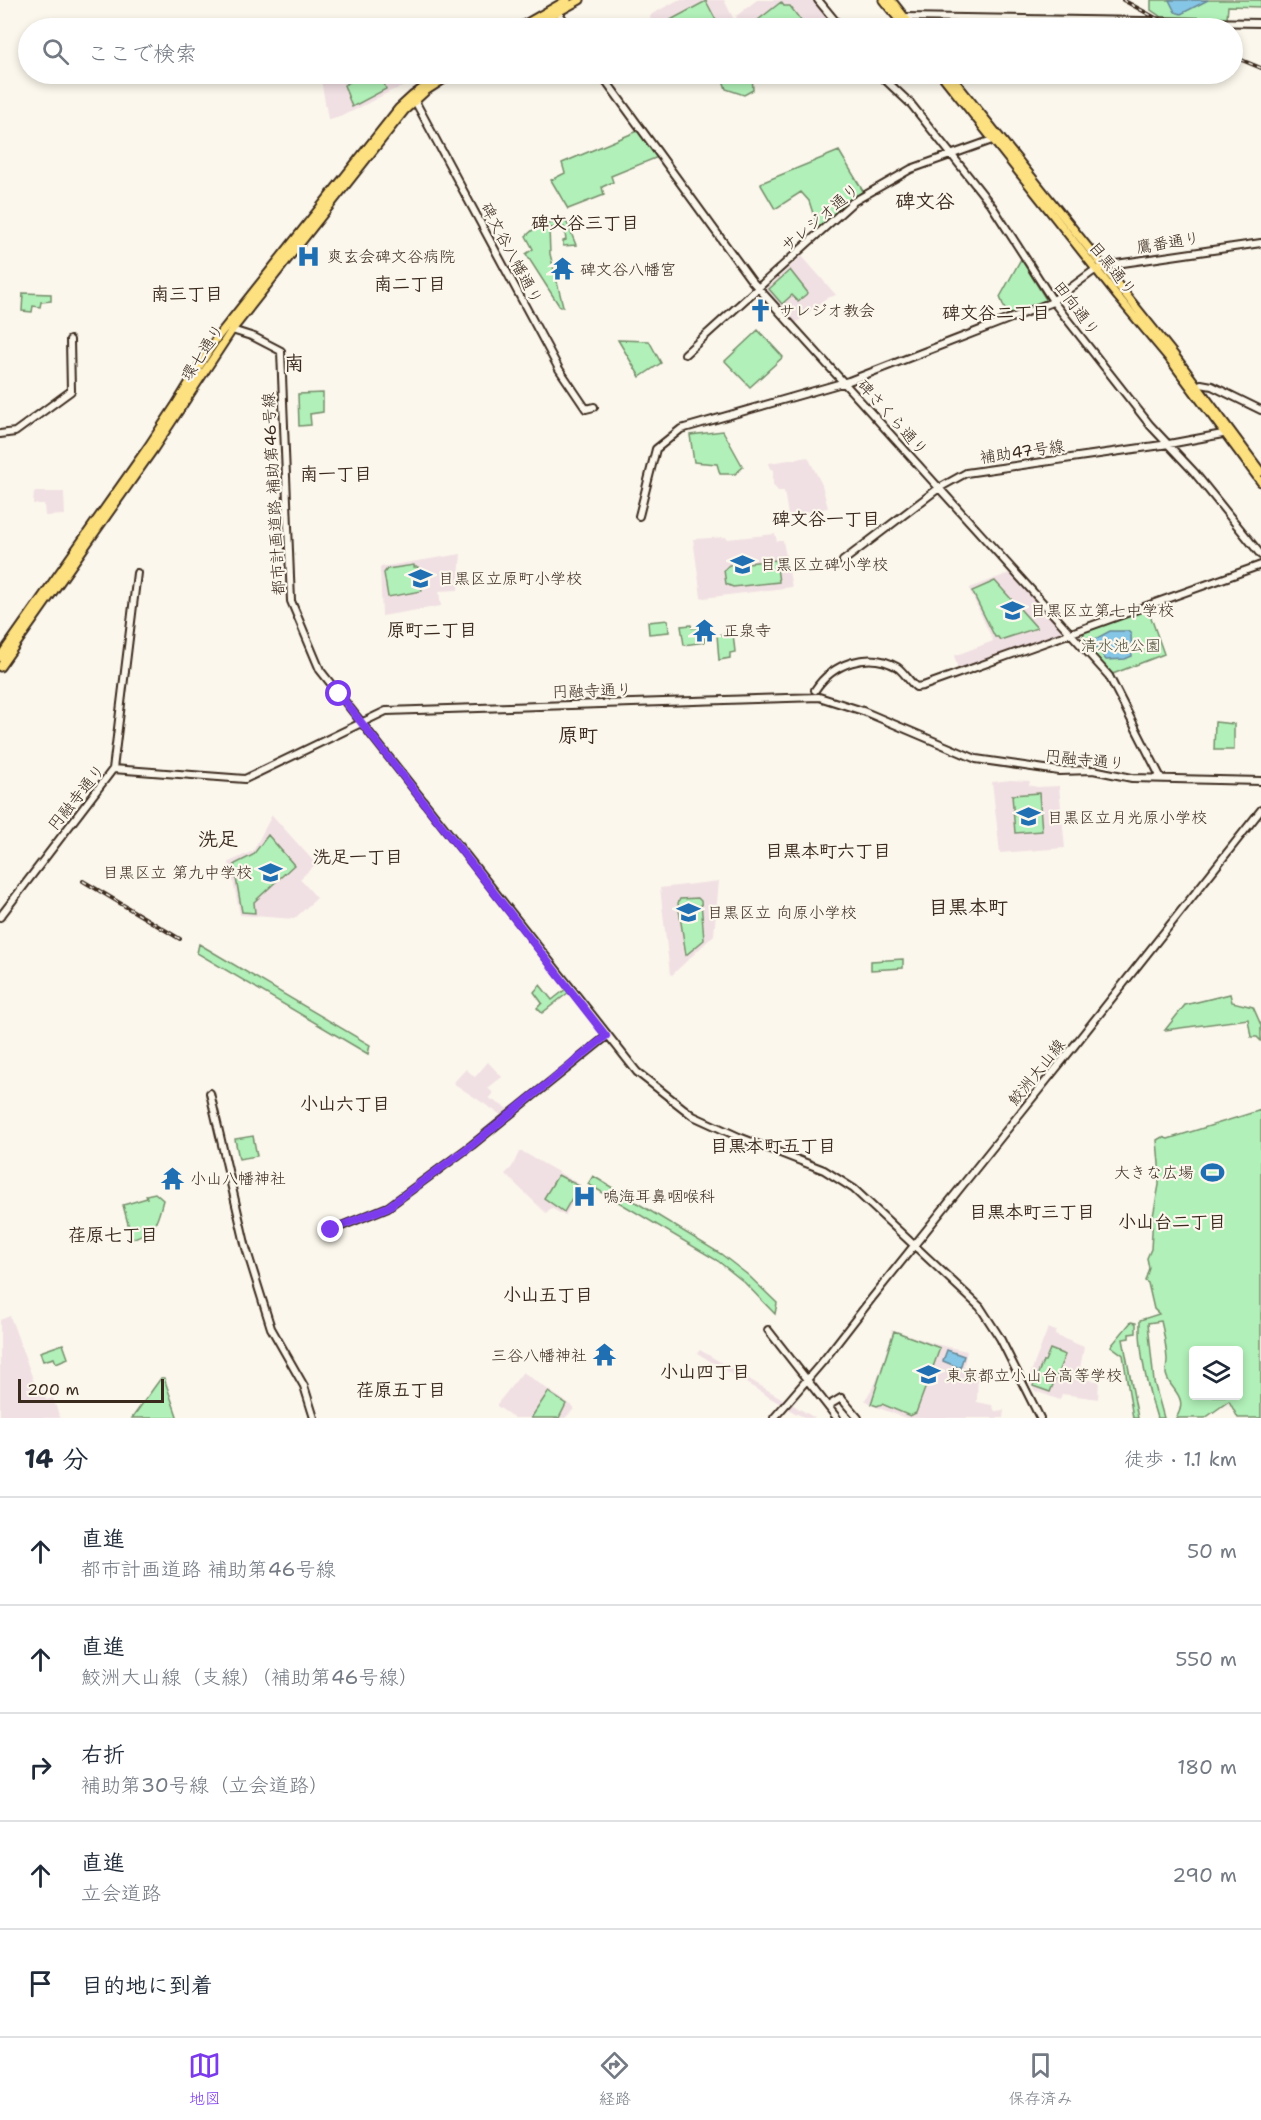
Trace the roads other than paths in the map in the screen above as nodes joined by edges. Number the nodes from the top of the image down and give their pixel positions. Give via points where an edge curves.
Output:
1 (567, 0) edge
2 (580, 0) edge
3 (818, 0) edge
4 (883, 0) edge
5 (891, 0) edge
6 (558, 12) junction
7 (904, 17) joint
8 (536, 18) edge
9 (547, 18) edge
10 (562, 18) edge
11 (833, 18) edge
12 (898, 18) edge
13 (964, 18) edge
14 (1243, 23) edge
15 (1261, 23) edge
16 (430, 84) edge
17 (436, 84) edge
18 (608, 84) edge
19 (890, 84) edge
20 (949, 84) edge
21 (957, 84) edge
22 (414, 98) junction
23 (995, 140) junction
24 (951, 154) junction
25 (1261, 243) edge
26 (1100, 269) junction
27 (759, 288) junction
28 (1053, 301) junction
29 (232, 330) junction
30 (70, 340) dead end
31 (211, 346) junction
32 (219, 351) junction
33 (685, 354) dead end
34 (843, 382) junction
35 (1197, 387) junction
36 (594, 407) dead end
37 (1261, 410) edge
38 (1228, 433) junction
39 (0, 434) edge
40 (1169, 444) junction
41 (1261, 472) edge
42 (1261, 482) edge
43 (939, 488) junction
44 (639, 516) dead end
45 (1261, 555) edge
46 (843, 561) dead end
47 (1261, 565) edge
48 (137, 573) dead end
49 (1071, 634) junction
50 (0, 657) edge
51 (0, 667) edge
52 (815, 690) dead end
53 (362, 723) junction
54 (113, 769) junction
55 (1161, 778) junction
56 (1261, 781) edge
57 (1261, 810) edge
58 (0, 917) edge
59 (606, 1036) junction
60 (210, 1093) dead end
61 (327, 1232) dead end
62 (914, 1245) junction
63 (768, 1330) dead end
64 (807, 1378) junction
65 (834, 1402) junction
66 (830, 1410) junction
67 (314, 1418) edge
68 (772, 1418) edge
69 (837, 1418) edge
70 (858, 1418) edge
71 (1040, 1418) edge

1 - 8 main road
2 - 6 main road
3 - 11 street
4 - 12 main road
5 - 7 main road
6 - 9 main road
6 - 10 street
7 - 13 street
14 - 15 street
16 - 22 main road, 環七通り
17 - 22 main road, 環七通り
18 - 27 street, 碑さくら通り
19 - 24 street, 田向通り
20 - 23 main road, 目黒通り
21 - 26 main road, 目黒通り
22 - 29 main road, 環七通り
22 - 31 main road, 環七通り via 399,108
22 - 36 street, 碑文谷八幡通り via 559,369 586,409
23 - 24 street, サレジオ通り
23 - 26 main road, 目黒通り
24 - 27 street, サレジオ通り via 911,169 853,202
24 - 28 street, 田向通り via 992,206
25 - 26 street, 鷹番通り
26 - 28 street, 鷹番通り
26 - 35 main road, 目黒通り
26 - 38 main road, 目黒通り
27 - 33 street, サレジオ通り
27 - 34 street, 碑さくら通り
28 - 34 street, 鷹番通り
28 - 40 street, 田向通り
29 - 32 main road, 環七通り
29 - 53 street, 都市計画道路 補助第46号線 via 281,351 291,601 317,665
30 - 39 street via 71,391 15,432
31 - 32 main road
31 - 50 main road, 環七通り via 153,439
32 - 51 main road, 環七通り
34 - 43 street, 碑さくら通り
34 - 44 street, 鷹番通り via 681,429 656,449
35 - 37 street via 1212,386
35 - 38 main road, 目黒通り
38 - 40 street, 補助47号線
38 - 41 main road, 目黒通り
38 - 42 main road, 目黒通り
40 - 43 street, 補助47号線 via 976,470
40 - 45 street, 田向通り
43 - 46 street, 補助47号線
43 - 49 street, 碑さくら通り
47 - 49 street
48 - 54 street
49 - 52 street via 921,687 915,686 900,669 874,658 845,665 824,678
49 - 55 street, 碑さくら通り via 1114,684
53 - 54 street, 円融寺通り via 245,779
53 - 55 street, 円融寺通り via 386,711 819,697 863,711 976,759 1059,771 1093,770 1132,778
53 - 59 street, 都市計画道路 補助第46号線
54 - 58 street, 円融寺通り
55 - 56 street, 円融寺通り
57 - 62 street, 鮫洲大山線
59 - 61 street via 388,1207
59 - 62 street, 都市計画道路 補助第46号線 via 637,1072 693,1116 828,1172 854,1189
60 - 67 street via 241,1227 271,1328 304,1386
62 - 64 street, 鮫洲大山線
62 - 71 street, 都市計画道路 補助第46号線 via 989,1320
63 - 64 street
64 - 65 street
64 - 66 street
64 - 68 street, 鮫洲大山線
65 - 66 street
65 - 70 street via 842,1399
66 - 69 street

